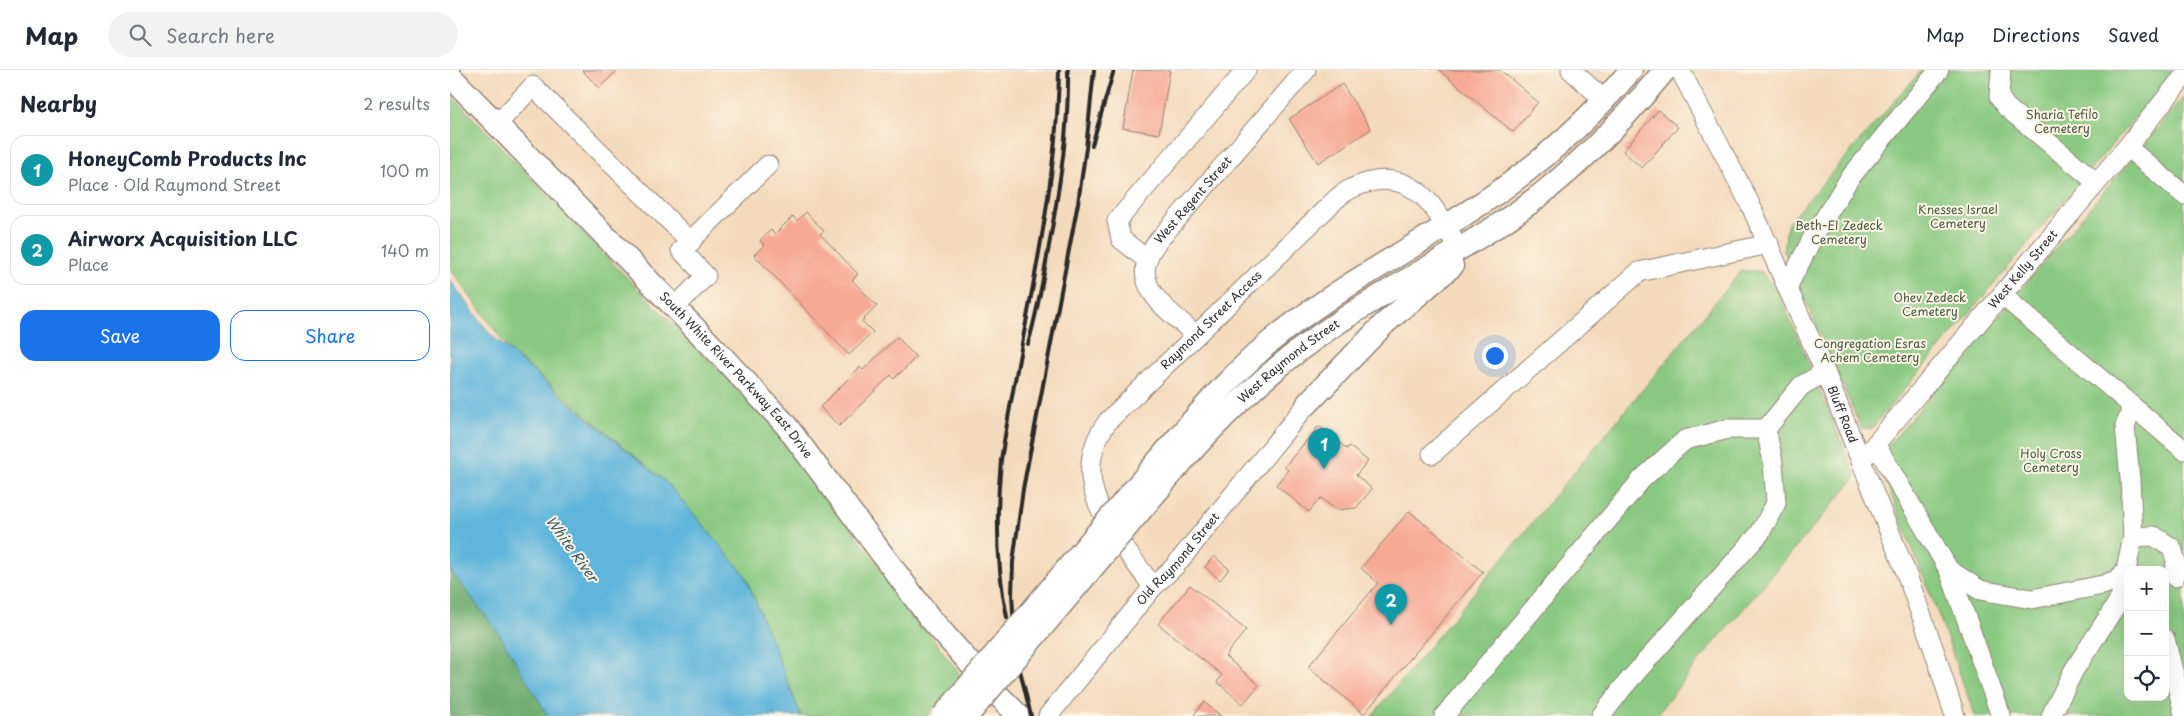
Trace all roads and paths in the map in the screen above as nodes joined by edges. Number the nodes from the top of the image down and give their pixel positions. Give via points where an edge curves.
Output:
1 (1246, 70) edge
2 (1571, 70) edge
3 (1631, 70) edge
4 (1665, 70) edge
5 (1680, 70) edge
6 (1939, 70) edge
7 (2001, 70) edge
8 (2181, 70) edge
9 (1300, 72) edge
10 (2184, 75) edge
11 (450, 76) edge
12 (1604, 100) junction
13 (497, 124) junction
14 (2127, 147) junction
15 (768, 165) dead end
16 (2096, 182) junction
17 (2184, 195) edge
18 (1503, 221) junction
19 (1445, 226) junction
20 (690, 242) junction
21 (1769, 244) junction
22 (1459, 249) junction
23 (1147, 260) junction
24 (1801, 261) junction
25 (1779, 267) junction
26 (1788, 286) junction
27 (2002, 295) junction
28 (675, 308) junction
29 (1196, 335) junction
30 (1825, 372) junction
31 (1308, 403) joint
32 (2133, 411) junction
33 (1766, 429) junction
34 (1876, 445) junction
35 (2184, 450) edge
36 (1432, 454) dead end
37 (1861, 460) junction
38 (1153, 482) junction
39 (2132, 537) junction
40 (2128, 566) edge
41 (1949, 570) junction
42 (2124, 573) edge
43 (2175, 579) edge
44 (1153, 587) junction
45 (2124, 597) edge
46 (2169, 655) edge
47 (2184, 714) edge
48 (943, 716) edge
49 (967, 716) edge
50 (1019, 716) edge
51 (1048, 716) edge
52 (1444, 716) edge
53 (1601, 716) edge
54 (1955, 716) edge
55 (2001, 716) edge
56 (2051, 716) edge

1 - 23 street via 1117,220 1121,239
2 - 12 street
3 - 12 main road, West Raymond Street
4 - 18 main road, West Raymond Street via 1598,145 1546,190
5 - 21 street, Bluff Road
6 - 24 street via 1849,179
7 - 16 street via 1999,97 2006,107
8 - 10 street
9 - 23 street, West Regent Street via 1158,240
10 - 14 street, West Kelly Street
11 - 13 main road, South White River Parkway East Drive
12 - 19 main road, West Raymond Street via 1532,167 1482,204
13 - 20 street via 533,86
13 - 28 main road, South White River Parkway East Drive
14 - 16 street, West Kelly Street
14 - 17 street
15 - 20 street
16 - 27 street, West Kelly Street
18 - 22 main road, West Raymond Street
18 - 31 main road via 1402,308
19 - 22 street, Raymond Street Access
19 - 29 street, Raymond Street Access via 1422,195 1406,183 1379,180 1350,189
19 - 38 main road, West Raymond Street via 1345,288 1292,324 1261,350 1216,394
20 - 28 street via 681,250 706,276
21 - 25 street, Bluff Road
21 - 36 street via 1639,272
22 - 38 main road, West Raymond Street via 1339,323 1284,363
23 - 29 street via 1144,274 1150,289
24 - 25 street
24 - 26 street
25 - 26 street, Bluff Road
26 - 30 street, Bluff Road
27 - 32 street
27 - 34 street, West Kelly Street
28 - 50 main road, South White River Parkway East Drive via 785,424 919,605
29 - 44 street, Raymond Street Access via 1108,421 1093,450 1090,472 1095,498 1104,517
30 - 33 street via 1801,386
30 - 37 street, Bluff Road
31 - 44 street, Old Raymond Street via 1175,566
32 - 35 street
32 - 39 street via 2125,426
33 - 52 street via 1728,429 1685,440 1642,479
33 - 53 street via 1773,462 1776,503 1760,533
34 - 37 street, West Kelly Street
34 - 41 street
37 - 54 street, Bluff Road via 1924,620
38 - 48 main road, West Raymond Street, bridge
38 - 49 main road, West Raymond Street, bridge
39 - 40 street
39 - 43 street via 2154,536 2172,548 2176,561
41 - 42 street via 1980,590 2032,599 2103,586
41 - 55 street
44 - 51 street, Old Raymond Street
45 - 56 street via 2074,670
46 - 47 street

